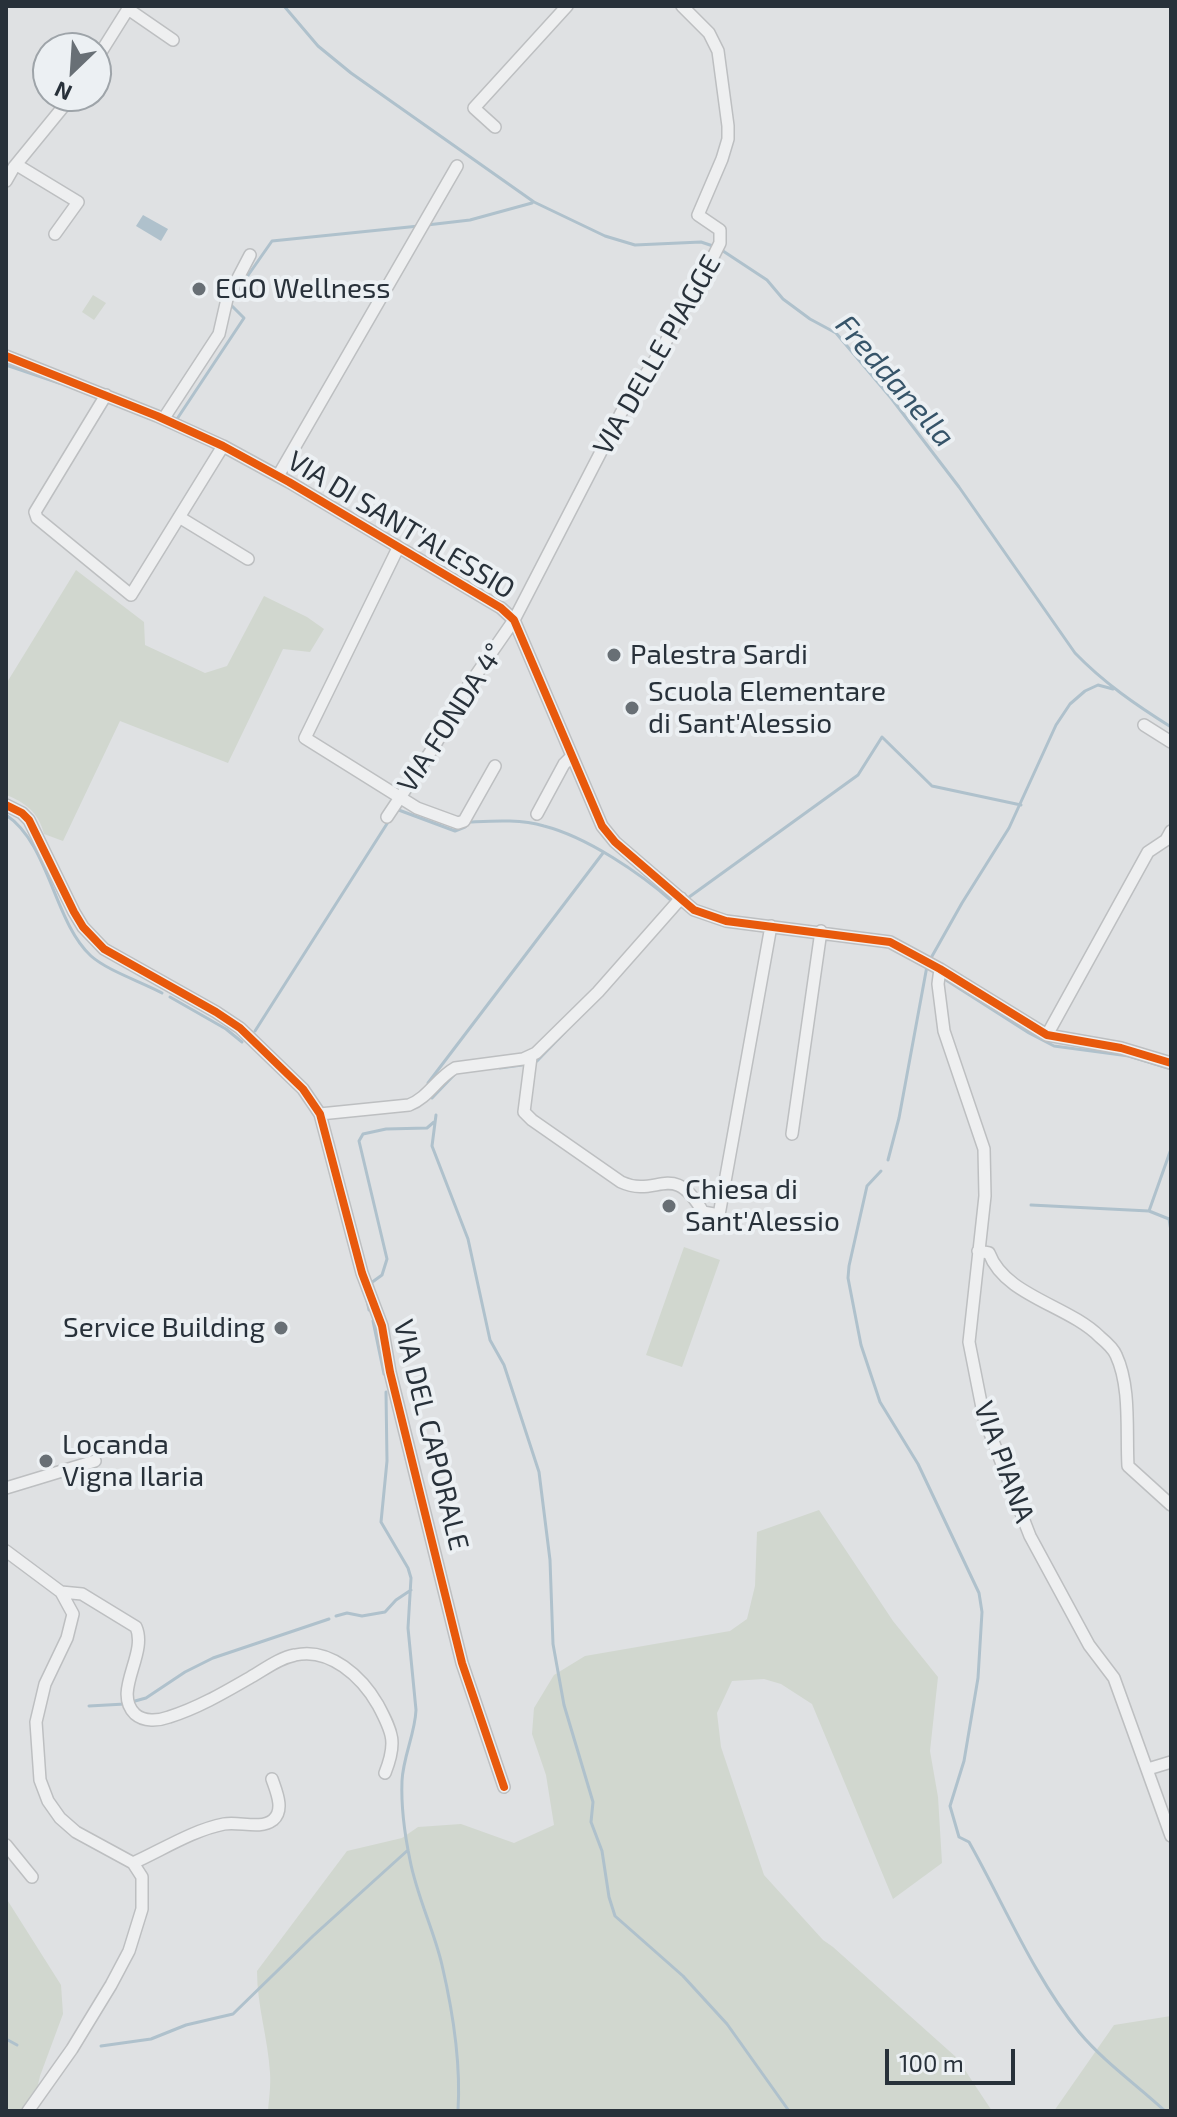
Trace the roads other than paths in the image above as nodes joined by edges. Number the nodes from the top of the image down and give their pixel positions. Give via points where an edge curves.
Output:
1 (567, 6) edge
2 (684, 7) edge
3 (112, 34) edge
4 (173, 40) dead end
5 (59, 112) edge
6 (495, 127) dead end
7 (17, 165) junction
8 (457, 166) dead end
9 (6, 181) edge
10 (55, 234) dead end
11 (250, 255) dead end
12 (6, 356) edge
13 (104, 398) junction
14 (164, 418) junction
15 (223, 446) junction
16 (278, 476) junction
17 (179, 517) junction
18 (398, 548) junction
19 (248, 559) dead end
20 (514, 620) junction
21 (1144, 725) dead end
22 (1171, 742) edge
23 (571, 757) junction
24 (495, 766) dead end
25 (401, 796) junction
26 (6, 805) edge
27 (537, 814) dead end
28 (387, 817) dead end
29 (1171, 831) edge
30 (679, 902) junction
31 (771, 926) junction
32 (821, 931) junction
33 (940, 969) junction
34 (1047, 1035) junction
35 (531, 1057) junction
36 (1171, 1063) edge
37 (320, 1114) junction
38 (792, 1134) dead end
39 (978, 1251) junction
40 (95, 1461) dead end
41 (6, 1488) edge
42 (1171, 1505) edge
43 (6, 1551) edge
44 (61, 1592) junction
45 (1171, 1762) edge
46 (1148, 1769) junction
47 (385, 1773) dead end
48 (272, 1779) dead end
49 (504, 1787) dead end
50 (1171, 1836) edge
51 (6, 1845) edge
52 (133, 1863) junction
53 (32, 1877) dead end
54 (28, 2111) edge

1 - 6 street via 474,108
2 - 20 street, VIA DELLE PIAGGE via 718,51 728,139 698,215 720,230 720,243 621,413
3 - 4 street via 128,9
5 - 7 street
7 - 9 street
7 - 10 street via 78,202
8 - 16 street
11 - 14 street via 227,299 219,334
12 - 13 street, VIA DI SANT'ALESSIO
13 - 14 street, VIA DI SANT'ALESSIO
13 - 17 street via 40,501 37,518 131,595
14 - 15 street, VIA DI SANT'ALESSIO
15 - 16 street, VIA DI SANT'ALESSIO
15 - 17 street
16 - 18 street, VIA DI SANT'ALESSIO
17 - 19 street
18 - 20 street, VIA DI SANT'ALESSIO
18 - 25 street via 305,738
20 - 23 street, VIA DI SANT'ALESSIO
20 - 25 street, VIA FONDA 4°
21 - 22 street
23 - 27 street
23 - 30 street, VIA DI SANT'ALESSIO via 607,832
24 - 25 street via 458,823
25 - 28 street, VIA FONDA 4°
26 - 37 street, VIA DEL CAPORALE via 29,820 90,936 240,1028 303,1089
29 - 34 street via 1148,852
30 - 31 street, VIA DI SANT'ALESSIO via 726,921
30 - 35 street
31 - 32 street, VIA DI SANT'ALESSIO
31 - 35 street via 719,1215 703,1212 684,1187 663,1181 638,1187 621,1182 532,1120 523,1102
32 - 33 street, VIA DI SANT'ALESSIO via 890,942
32 - 38 street
33 - 34 street, VIA DI SANT'ALESSIO
33 - 39 street, VIA PIANA via 944,1031 984,1149
34 - 36 street, VIA DI SANT'ALESSIO
35 - 37 street via 455,1068 409,1105
37 - 49 street, VIA DEL CAPORALE via 362,1273 382,1326 462,1663
39 - 42 street via 989,1253 1002,1276 1075,1317 1114,1351 1125,1396 1128,1466
39 - 46 street, VIA PIANA via 969,1342 984,1418 1030,1536 1089,1645 1114,1678
40 - 41 street
43 - 44 street
44 - 47 street via 82,1594 136,1627 137,1656 126,1690 135,1715 148,1720 182,1713 295,1655 319,1655 341,1664 373,1697 391,1731 394,1742
44 - 52 street via 73,1614 36,1722 40,1780 60,1818
45 - 46 street
46 - 50 street, VIA PIANA
48 - 52 street via 278,1798 276,1818 223,1824
51 - 53 street
52 - 54 street via 142,1877 142,1909 129,1951 72,2049

